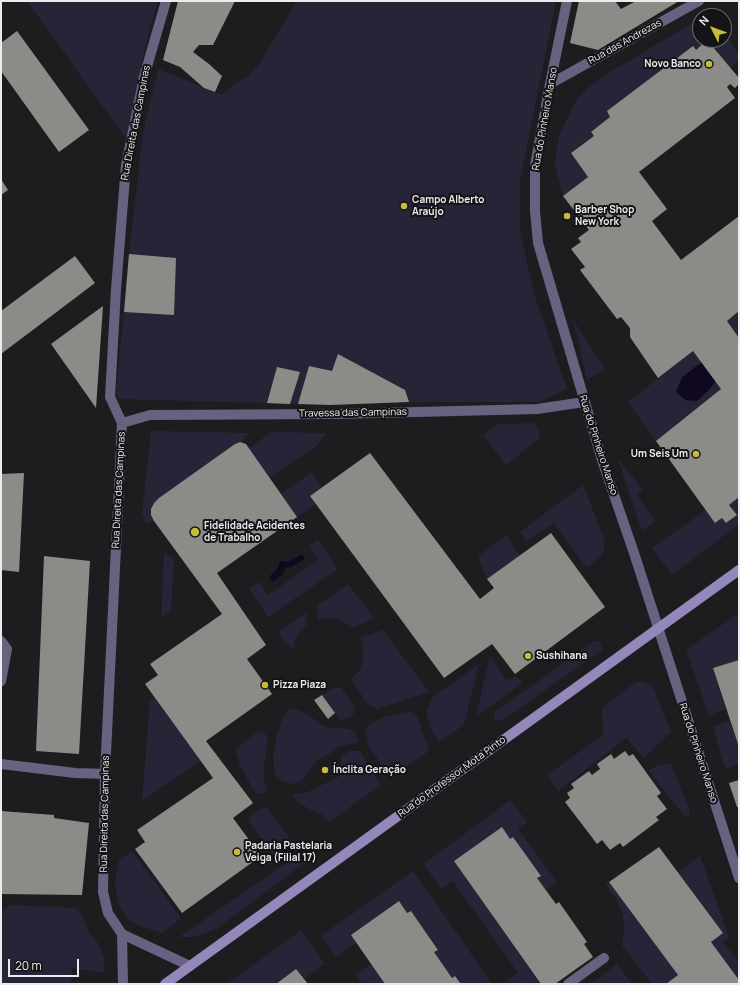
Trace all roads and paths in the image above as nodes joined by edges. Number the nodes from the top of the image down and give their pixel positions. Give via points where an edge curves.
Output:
1 (166, 1) edge
2 (567, 1) edge
3 (700, 1) edge
4 (550, 84) junction
5 (584, 402) junction
6 (122, 423) junction
7 (739, 570) edge
8 (658, 629) junction
9 (1, 641) edge
10 (1, 681) edge
11 (1, 764) edge
12 (105, 774) junction
13 (739, 878) edge
14 (122, 934) junction
15 (604, 958) dead end
16 (190, 966) junction
17 (123, 984) edge
18 (165, 984) edge
19 (568, 984) edge

1 - 6 street, Rua Direita das Campinas via 144,77 126,165 110,397
2 - 4 street, Rua do Pinheiro Manso
3 - 4 street, Rua das Andrezas
4 - 5 street, Rua do Pinheiro Manso via 535,166 538,243
5 - 6 street, Travessa das Campinas via 537,409 150,415
5 - 8 street, Rua do Pinheiro Manso
6 - 12 street, Rua Direita das Campinas
7 - 8 street, Rua do Professor Mota Pinto
8 - 13 street, Rua do Pinheiro Manso
8 - 16 street, Rua do Professor Mota Pinto
9 - 10 street via 7,649
11 - 12 street
12 - 14 street, Rua Direita das Campinas via 103,892 108,913
14 - 16 street
14 - 17 street
15 - 19 street
16 - 18 street, Rua do Professor Mota Pinto

